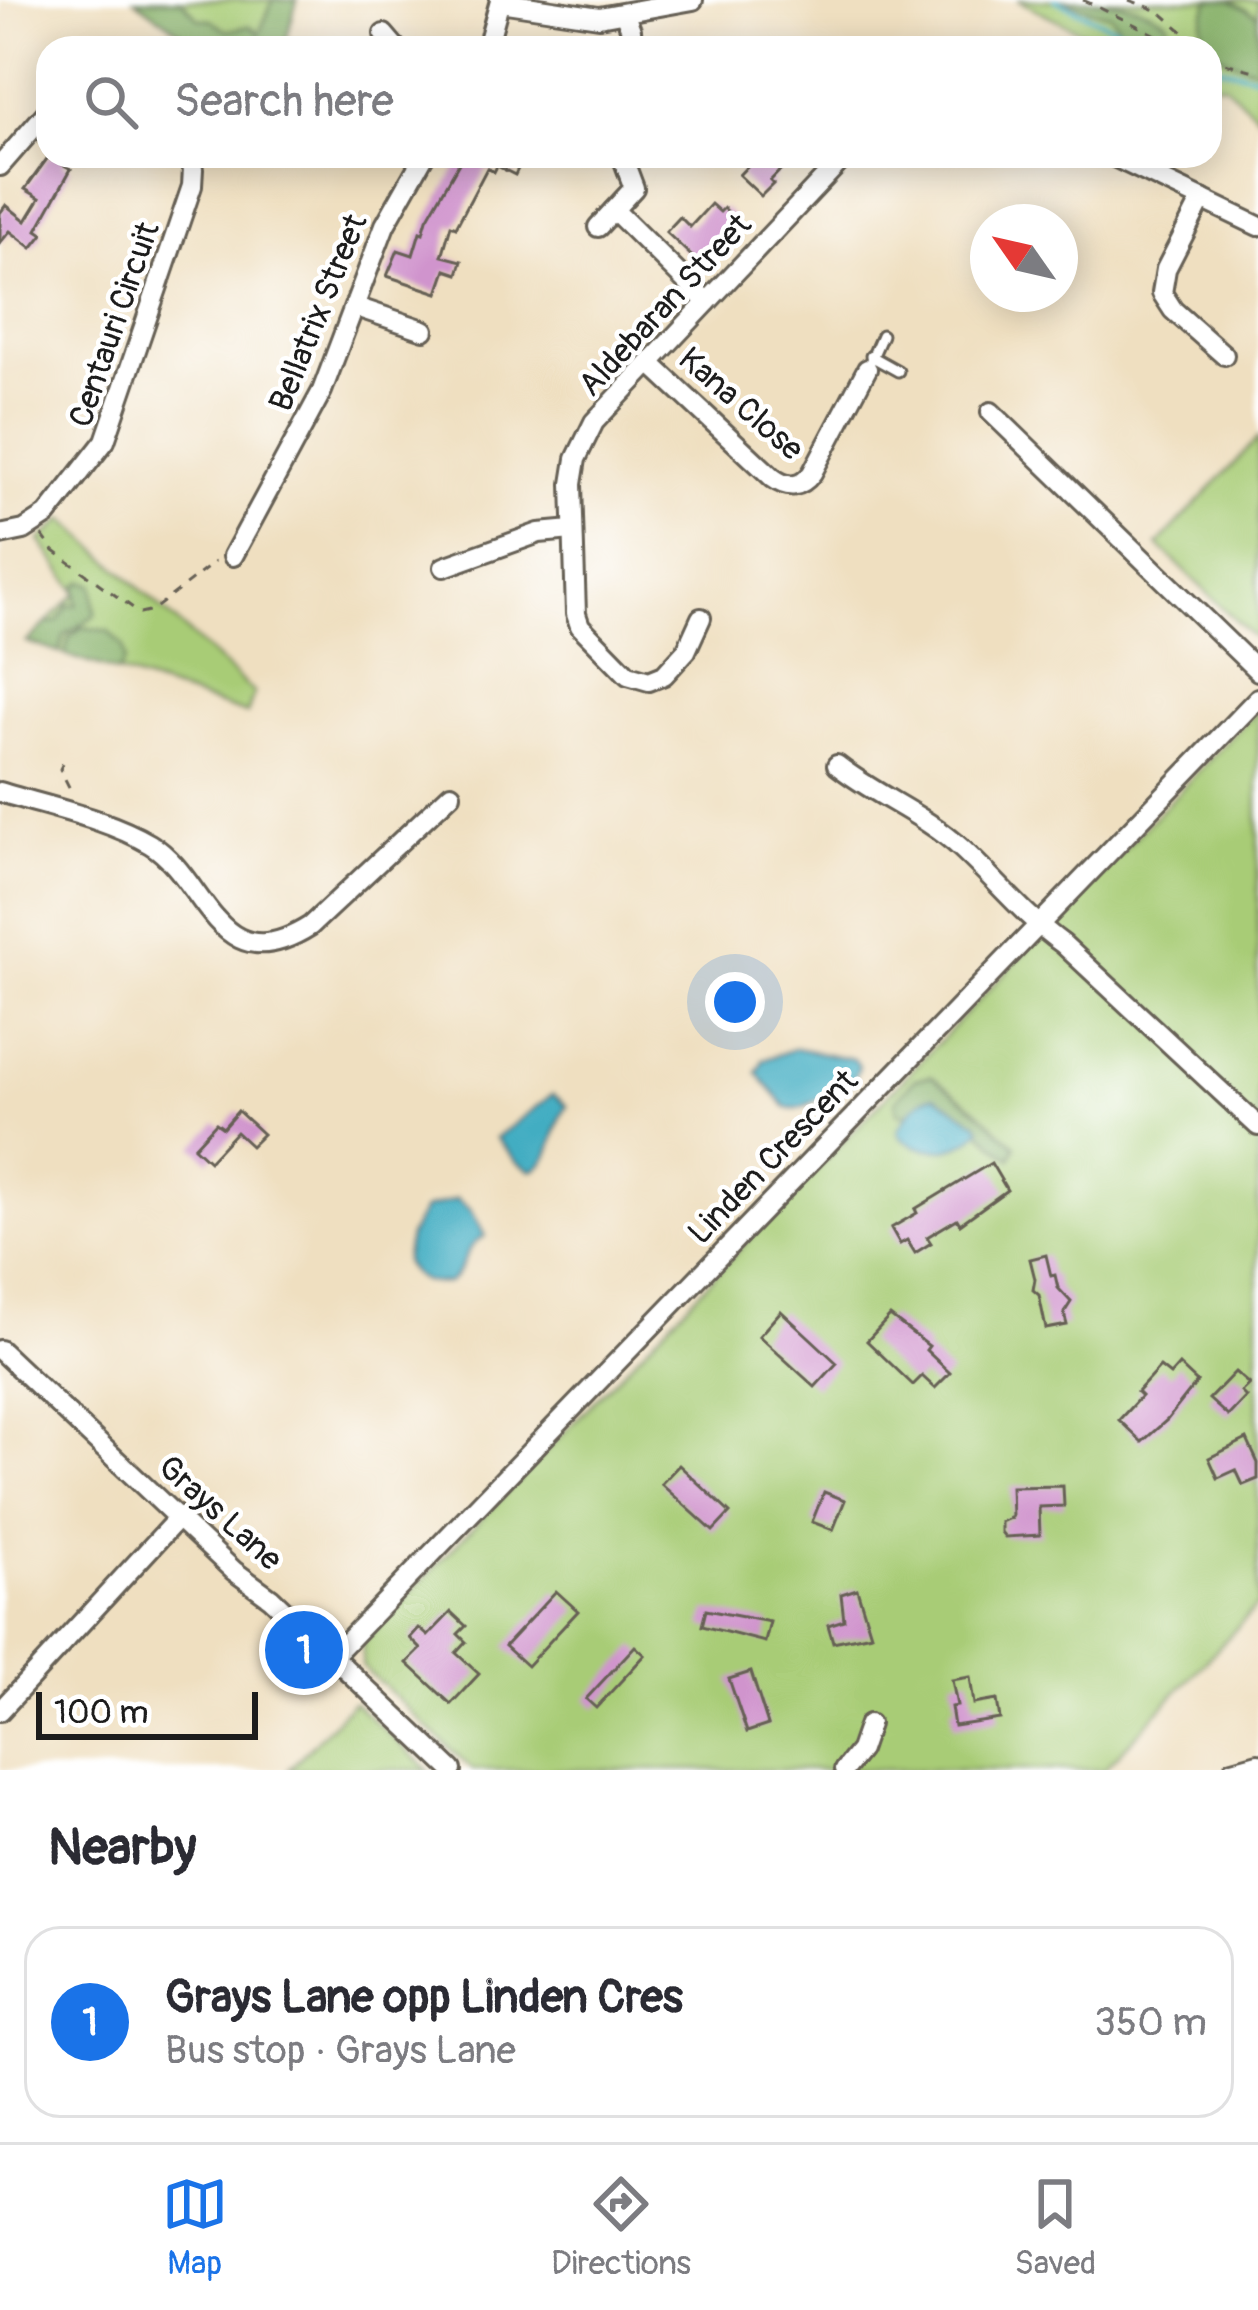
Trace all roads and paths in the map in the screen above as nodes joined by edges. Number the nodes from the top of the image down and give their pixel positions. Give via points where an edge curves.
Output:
1 (693, 0) edge
2 (1083, 0) edge
3 (1129, 0) edge
4 (500, 1) edge
5 (625, 15) junction
6 (1184, 35) joint
7 (491, 36) edge
8 (632, 36) edge
9 (1159, 36) edge
10 (1181, 36) edge
11 (1222, 62) edge
12 (1258, 72) edge
13 (36, 125) edge
14 (0, 166) edge
15 (193, 168) edge
16 (417, 168) edge
17 (626, 168) edge
18 (834, 168) edge
19 (1137, 168) edge
20 (1202, 199) junction
21 (614, 211) junction
22 (1258, 226) edge
23 (598, 227) dead end
24 (707, 302) junction
25 (356, 307) junction
26 (424, 330) dead end
27 (882, 334) dead end
28 (1224, 355) dead end
29 (650, 363) junction
30 (869, 363) junction
31 (898, 371) dead end
32 (991, 412) dead end
33 (35, 524) junction
34 (572, 530) junction
35 (0, 535) edge
36 (233, 556) joint
37 (444, 567) dead end
38 (701, 618) dead end
39 (1258, 671) edge
40 (1258, 698) edge
41 (63, 763) dead end
42 (837, 766) dead end
43 (71, 791) dead end
44 (0, 792) edge
45 (451, 794) dead end
46 (1036, 926) junction
47 (1258, 1126) edge
48 (0, 1350) edge
49 (179, 1516) junction
50 (331, 1658) junction
51 (0, 1711) edge
52 (869, 1724) dead end
53 (1258, 1763) edge
54 (452, 1770) edge
55 (844, 1770) edge
56 (1233, 1770) edge

1 - 5 street
2 - 9 path
3 - 6 path via 1159,11
4 - 5 street
4 - 7 street
5 - 8 street
6 - 10 path
11 - 12 path
13 - 14 street
15 - 33 street, Centauri Circuit via 111,429
16 - 25 street, Bellatrix Street via 385,225
17 - 21 street via 634,188
18 - 24 street, Aldebaran Street
19 - 20 street
20 - 22 street
20 - 28 street via 1159,294
21 - 23 street
21 - 24 street
24 - 29 street, Aldebaran Street
25 - 26 street
25 - 36 street, Bellatrix Street via 322,392
27 - 30 lane
29 - 30 street, Kana Close via 795,493
29 - 34 street, Aldebaran Street via 584,439
30 - 31 lane
32 - 39 street
33 - 35 street, Centauri Circuit
33 - 36 path via 54,551 140,614
34 - 37 street via 539,533
34 - 38 street, Aldebaran Street via 578,620 628,676 664,675 694,641
40 - 46 street, Linden Crescent
41 - 43 path
42 - 46 street via 961,847
44 - 45 street via 152,845 219,926 262,941 310,926
46 - 47 street
46 - 50 street, Linden Crescent
48 - 49 street, Grays Lane
49 - 50 street, Grays Lane
49 - 51 street
50 - 54 street, Grays Lane
52 - 55 street
53 - 56 street

